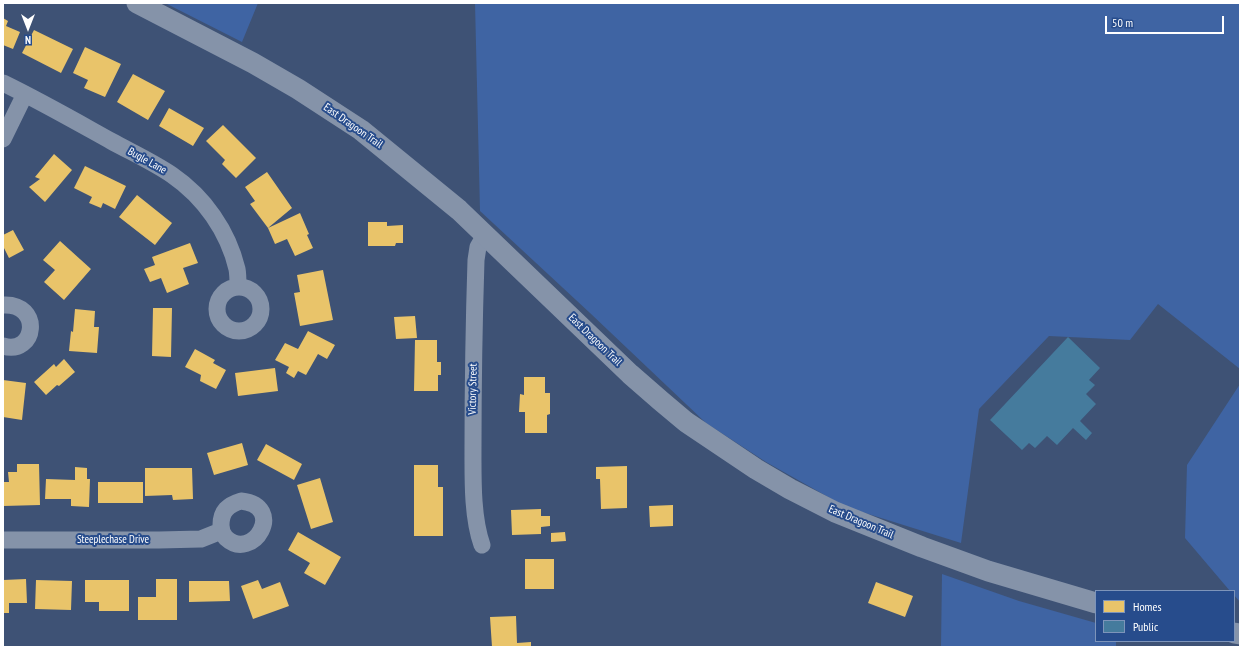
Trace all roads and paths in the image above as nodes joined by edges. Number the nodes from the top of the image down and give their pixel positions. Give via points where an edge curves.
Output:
1 (137, 3) edge
2 (3, 83) edge
3 (25, 94) junction
4 (3, 139) edge
5 (485, 235) junction
6 (238, 287) dead end
7 (3, 305) edge
8 (3, 346) edge
9 (221, 531) dead end
10 (3, 540) edge
11 (482, 545) dead end
12 (1095, 603) edge

1 - 5 street, East Dragoon Trail via 253,63 361,130 459,210
2 - 3 street, Bugle Lane
3 - 4 street
3 - 6 street, Bugle Lane via 172,175 190,190 219,226 237,269
5 - 11 street, Victory Street via 478,247 476,260 473,408 476,523
5 - 12 street, East Dragoon Trail via 630,374 686,422 756,469 836,512 922,547 988,571
7 - 8 street via 12,304 21,308 31,322 31,332 24,342 8,348
9 - 10 street, Steeplechase Drive via 201,539

